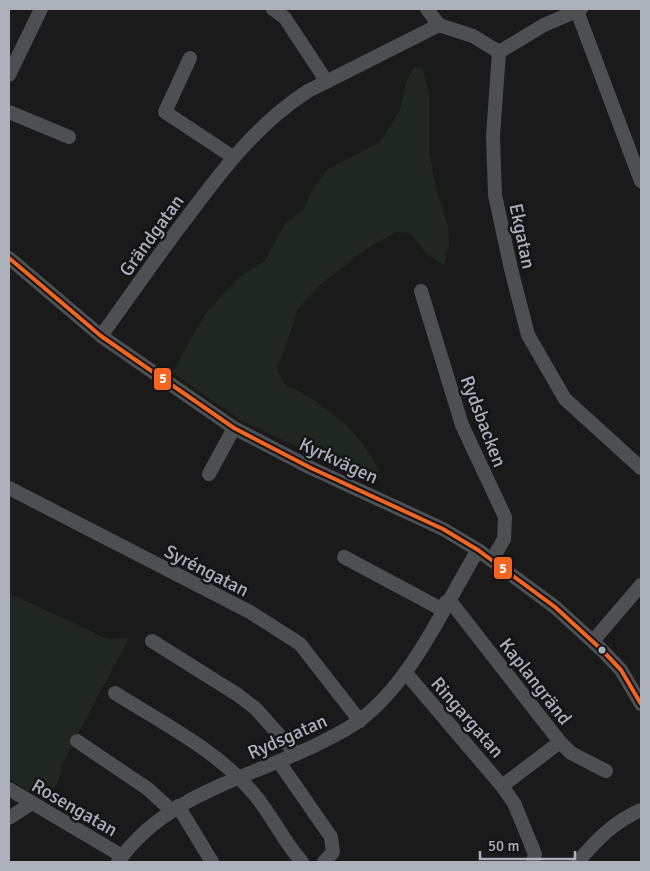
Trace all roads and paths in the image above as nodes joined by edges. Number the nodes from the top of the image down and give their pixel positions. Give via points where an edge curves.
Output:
1 (41, 9) edge
2 (273, 9) edge
3 (427, 9) edge
4 (579, 10) edge
5 (439, 25) junction
6 (499, 52) junction
7 (190, 58) dead end
8 (9, 75) edge
9 (327, 82) junction
10 (9, 112) edge
11 (69, 137) dead end
12 (233, 157) junction
13 (641, 181) edge
14 (9, 258) edge
15 (421, 292) dead end
16 (101, 336) junction
17 (234, 428) junction
18 (641, 468) edge
19 (208, 474) dead end
20 (9, 488) edge
21 (478, 550) junction
22 (344, 557) dead end
23 (492, 560) junction
24 (641, 585) edge
25 (445, 606) junction
26 (152, 641) dead end
27 (593, 641) junction
28 (405, 672) junction
29 (115, 694) dead end
30 (641, 704) edge
31 (360, 721) junction
32 (77, 741) dead end
33 (560, 742) junction
34 (296, 754) junction
35 (279, 762) junction
36 (606, 771) dead end
37 (238, 778) junction
38 (502, 786) junction
39 (9, 789) edge
40 (32, 803) junction
41 (175, 808) junction
42 (641, 810) edge
43 (9, 818) edge
44 (120, 859) edge
45 (534, 861) edge
46 (212, 862) edge
47 (302, 862) edge
48 (324, 862) edge
49 (578, 862) edge

1 - 8 street
2 - 9 street via 285,18
3 - 5 street
4 - 6 street via 544,25
4 - 13 street
5 - 6 street via 473,36
5 - 9 street, Grändgatan
6 - 18 street, Ekgatan via 493,136 495,195 528,335 565,399
7 - 12 street via 165,112
9 - 12 street, Grändgatan via 288,104
10 - 11 street
12 - 16 street, Grändgatan
14 - 16 street, Kyrkvägen
15 - 23 street, Rydsbacken via 462,426 505,517 504,539
16 - 17 street, Kyrkvägen
17 - 19 street
17 - 21 street, Kyrkvägen via 296,461 443,529
20 - 31 street, Syréngatan via 250,612 300,644
21 - 23 street, Kyrkvägen
21 - 25 street, Rydsgatan
22 - 25 street
23 - 27 street, Kyrkvägen via 555,607
24 - 27 street
25 - 28 street, Rydsgatan
25 - 33 street, Kaplangränd via 454,606
26 - 34 street via 238,694 256,709
27 - 30 street, Kyrkvägen via 621,670
28 - 31 street, Rydsgatan
28 - 38 street, Ringargatan
29 - 37 street via 214,755
31 - 34 street, Rydsgatan
32 - 41 street
33 - 36 street, Kaplangränd via 571,753
33 - 38 street, Ringargatan
34 - 35 street, Rydsgatan
35 - 37 street, Rydsgatan
35 - 48 street via 331,837 333,852
37 - 41 street, Rydsgatan
37 - 47 street via 254,794
38 - 45 street, Ringargatan via 514,803 536,854
39 - 40 street, Rosengatan
40 - 43 street
40 - 44 street, Rosengatan
41 - 44 street, Rydsgatan via 149,828
41 - 46 street
42 - 49 street via 623,818 602,834

